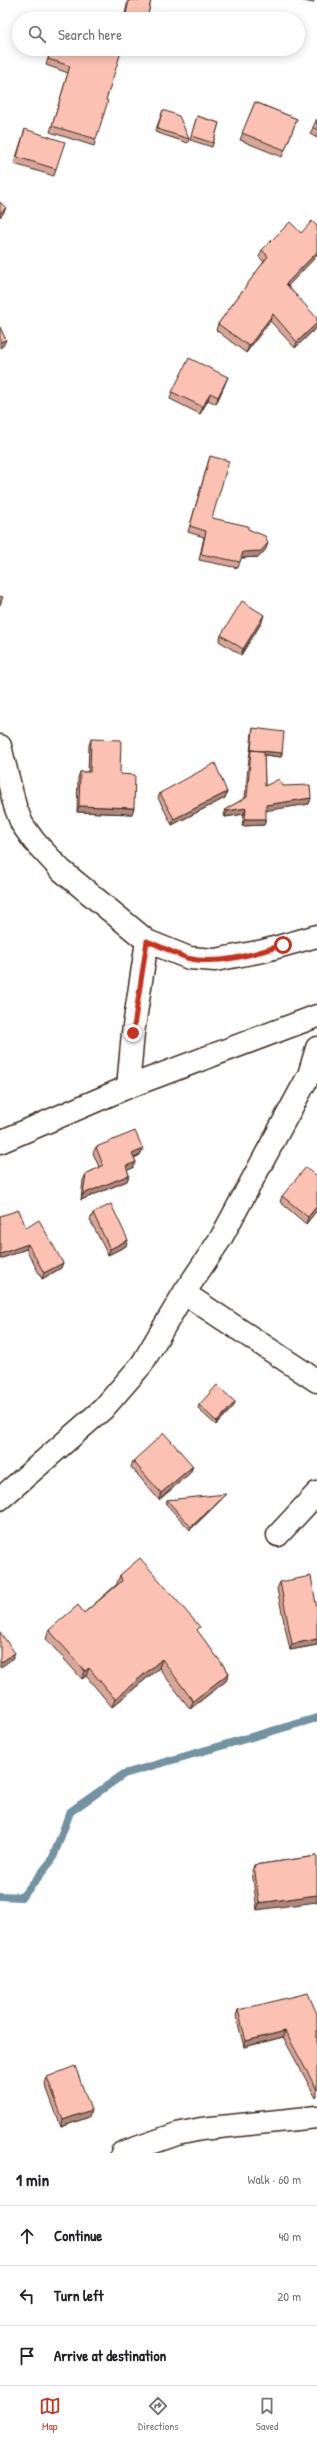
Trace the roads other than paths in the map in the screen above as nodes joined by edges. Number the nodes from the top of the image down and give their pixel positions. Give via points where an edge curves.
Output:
1 (0, 746) edge
2 (317, 936) edge
3 (147, 941) junction
4 (317, 1016) edge
5 (317, 1048) edge
6 (128, 1087) junction
7 (0, 1142) edge
8 (184, 1293) junction
9 (317, 1381) edge
10 (317, 1493) edge
11 (0, 1499) edge
12 (278, 1535) dead end
13 (317, 2117) edge
14 (122, 2153) edge

1 - 3 street via 15,806 22,824 34,841 61,870
2 - 3 street via 256,953 215,960 189,958
3 - 6 street via 133,1033
4 - 6 street
5 - 8 street via 309,1076 292,1108 221,1238
6 - 7 street
8 - 9 street
8 - 11 street via 142,1364 102,1409
10 - 12 street
13 - 14 street via 201,2129 177,2134

